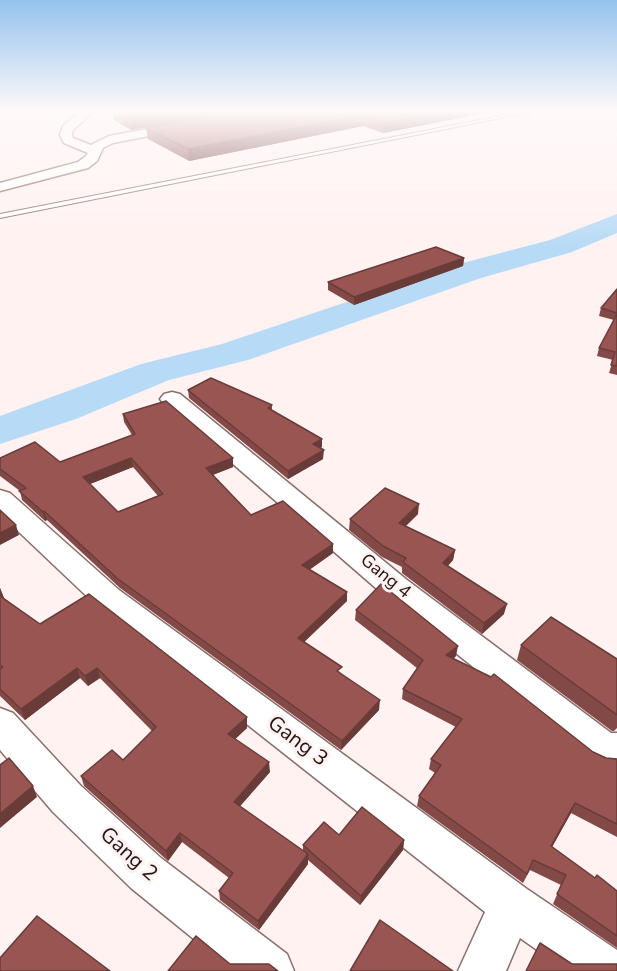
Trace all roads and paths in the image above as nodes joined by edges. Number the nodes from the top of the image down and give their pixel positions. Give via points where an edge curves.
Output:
1 (92, 157) edge
2 (298, 157) edge
3 (0, 187) edge
4 (0, 216) edge
5 (172, 399) dead end
6 (0, 499) edge
7 (0, 724) edge
8 (610, 750) edge
9 (511, 905) junction
10 (270, 971) edge
11 (482, 971) edge
12 (607, 971) edge

1 - 3 street via 83,165
2 - 4 lane
5 - 8 street, Gang 4 via 396,588
6 - 9 street, Gang 3 via 108,598
7 - 10 street, Gang 2 via 67,799 146,873
9 - 11 street
9 - 12 street, Gang 3

